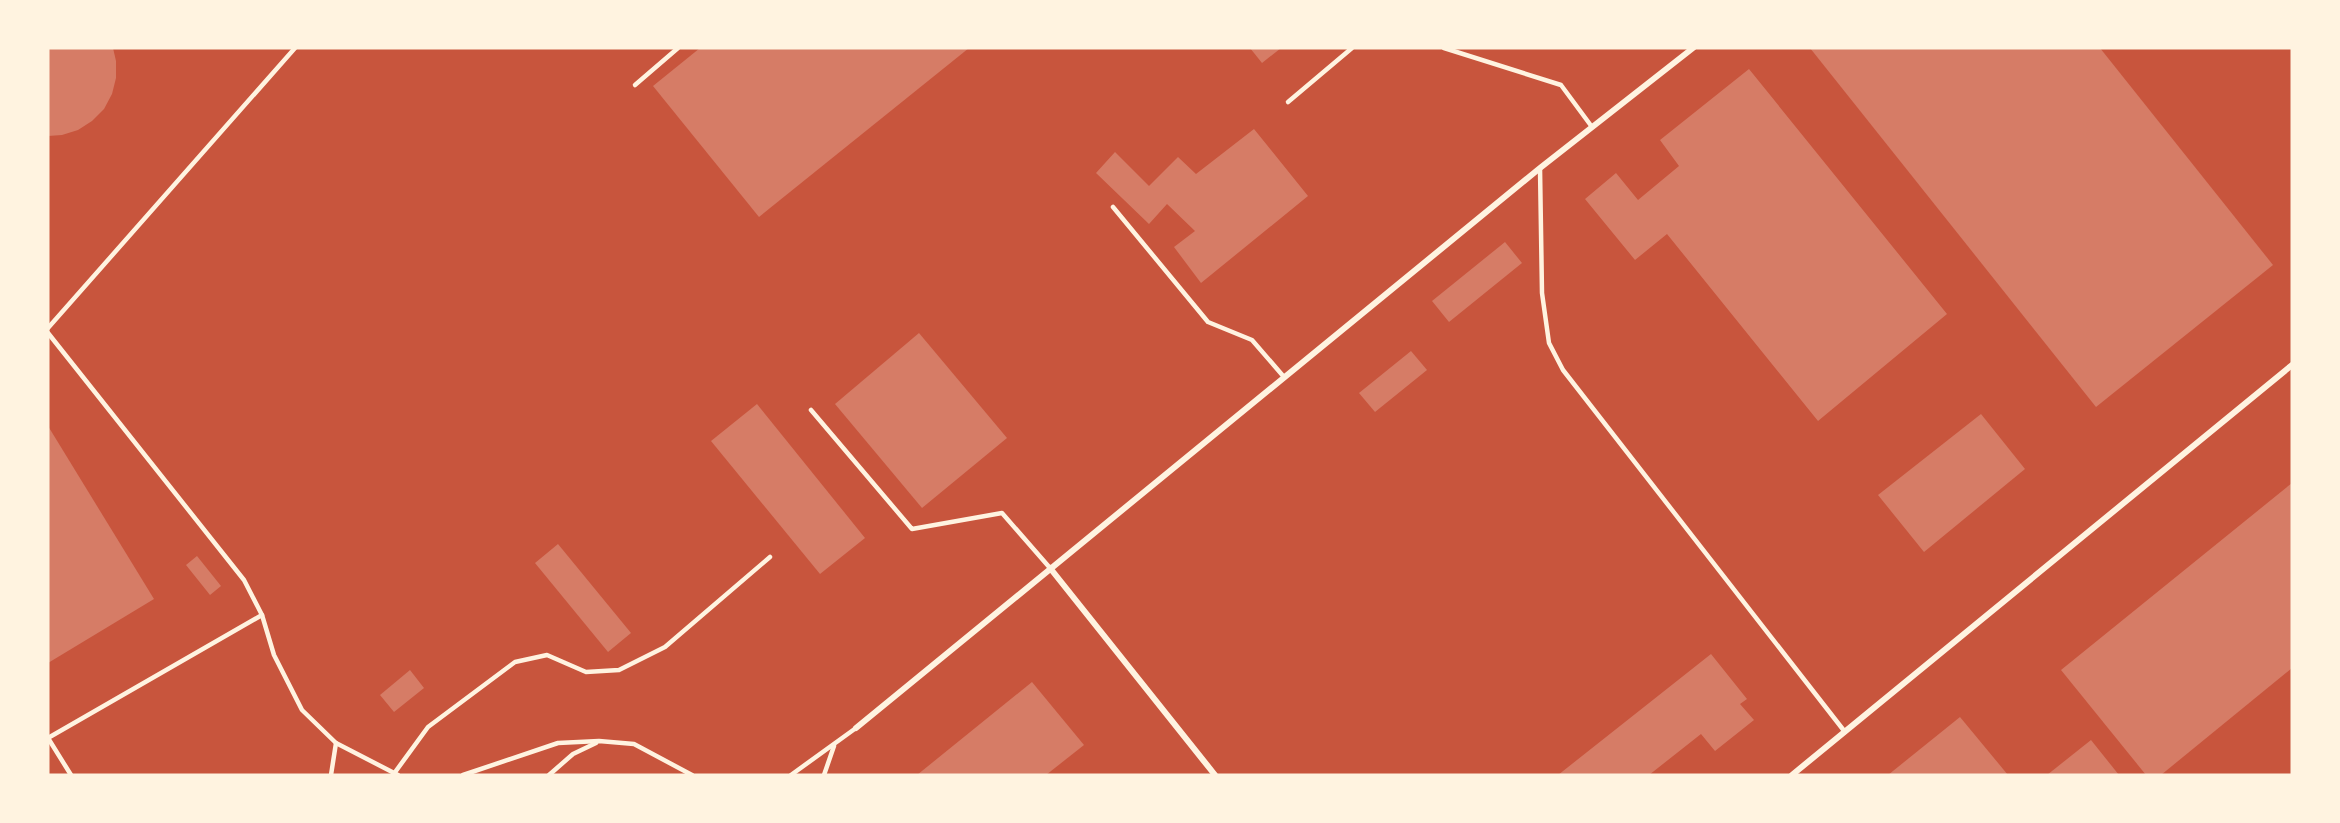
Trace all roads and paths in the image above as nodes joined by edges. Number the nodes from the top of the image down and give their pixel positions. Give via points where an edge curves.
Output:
1 (295, 48) edge
2 (678, 48) edge
3 (1352, 48) edge
4 (1444, 48) edge
5 (1693, 48) edge
6 (635, 85) dead end
7 (1288, 102) dead end
8 (1592, 127) junction
9 (1540, 168) junction
10 (1113, 207) dead end
11 (48, 328) edge
12 (48, 333) edge
13 (2292, 365) edge
14 (1284, 377) junction
15 (811, 410) dead end
16 (770, 557) dead end
17 (1050, 568) junction
18 (262, 615) junction
19 (856, 728) joint
20 (1845, 732) junction
21 (48, 738) edge
22 (599, 741) junction
23 (336, 743) junction
24 (834, 746) junction
25 (71, 775) edge
26 (330, 775) edge
27 (393, 775) edge
28 (463, 775) edge
29 (549, 775) edge
30 (692, 775) edge
31 (791, 775) edge
32 (824, 775) edge
33 (1215, 775) edge
34 (1792, 775) edge

1 - 11 lane
2 - 6 lane
3 - 7 lane
4 - 8 lane via 1560,85
5 - 8 street
8 - 9 street
9 - 14 street
9 - 20 lane via 1542,293 1549,342 1563,370
10 - 14 lane via 1208,322 1252,339
12 - 18 lane via 244,580
13 - 20 street
14 - 17 street
15 - 17 lane via 912,529 1002,513
16 - 27 lane via 665,647 619,670 586,672 547,655 515,662 428,727
17 - 19 street
17 - 33 street
18 - 21 lane
18 - 23 lane via 274,655 302,710
19 - 24 lane
20 - 34 street
21 - 25 lane
22 - 28 lane via 558,743
22 - 29 lane via 573,754
22 - 30 lane via 634,744
23 - 26 lane
23 - 27 lane
24 - 31 lane
24 - 32 lane

